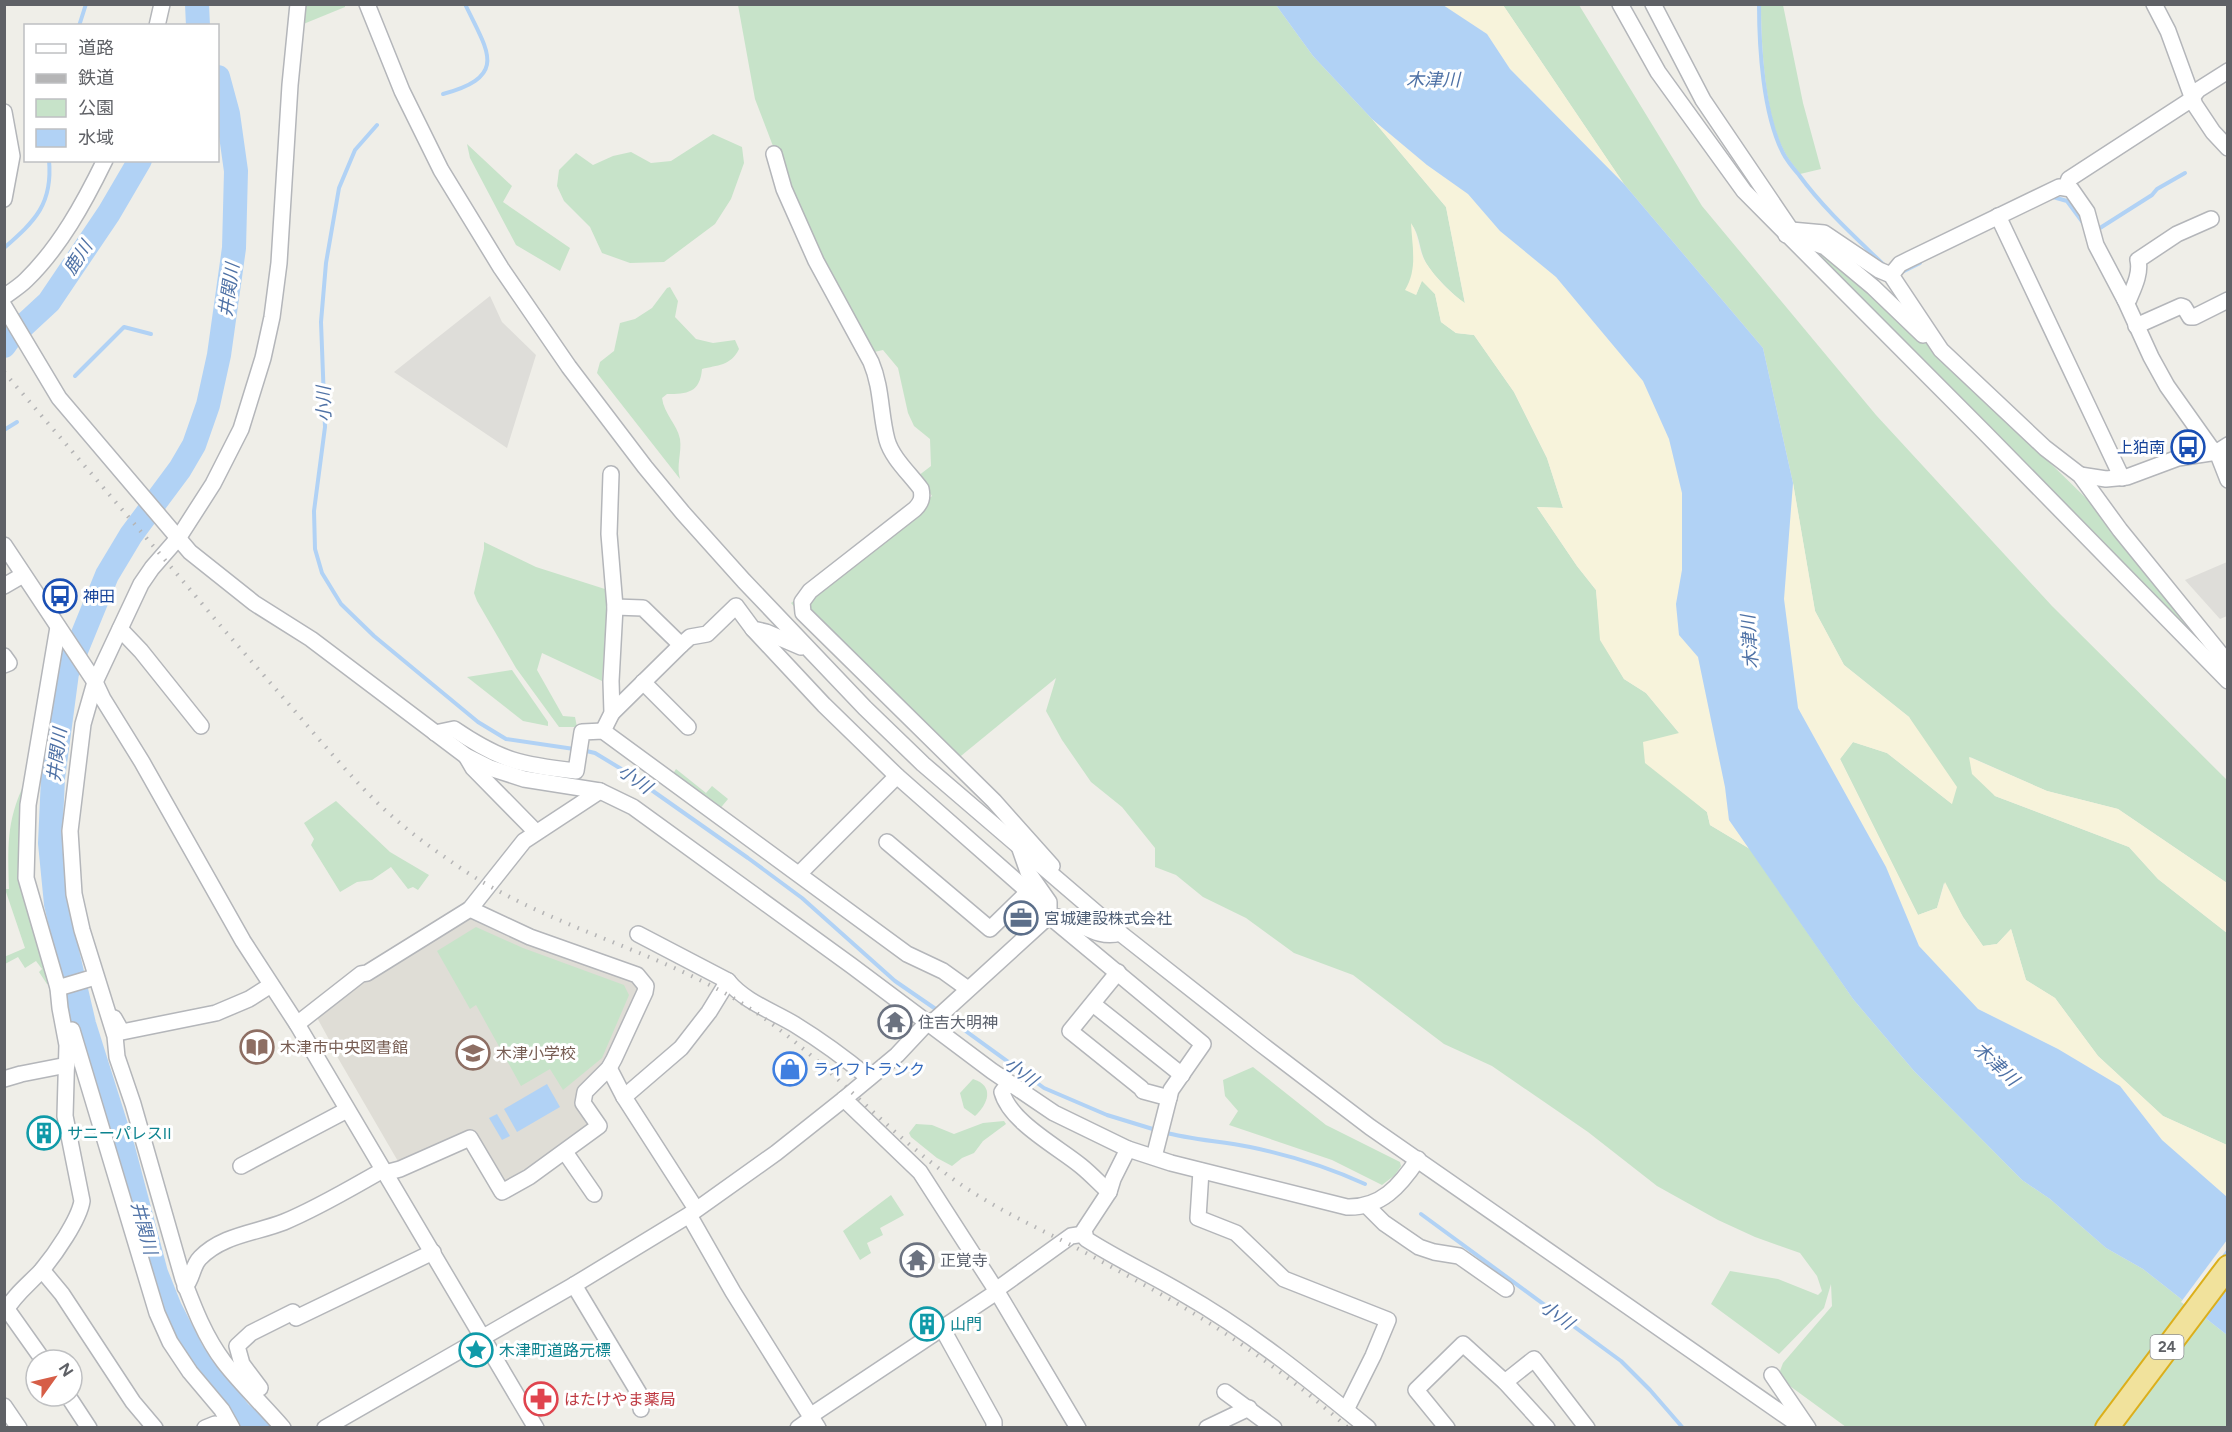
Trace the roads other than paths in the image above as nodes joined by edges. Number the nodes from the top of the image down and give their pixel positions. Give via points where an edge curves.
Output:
1 (162, 4) edge
2 (298, 4) edge
3 (366, 4) edge
4 (1620, 4) edge
5 (1653, 4) edge
6 (2158, 6) edge
7 (157, 24) edge
8 (2228, 71) edge
9 (2192, 97) junction
10 (4, 112) edge
11 (2228, 148) edge
12 (774, 154) dead end
13 (104, 162) edge
14 (2066, 187) junction
15 (4, 199) edge
16 (2211, 219) dead end
17 (2000, 220) junction
18 (1788, 233) junction
19 (1891, 275) junction
20 (2125, 300) junction
21 (2228, 300) edge
22 (5, 304) edge
23 (2136, 326) junction
24 (1941, 350) junction
25 (2222, 448) edge
26 (611, 474) dead end
27 (2080, 475) junction
28 (2122, 478) junction
29 (2228, 480) edge
30 (174, 532) junction
31 (4, 545) edge
32 (23, 575) junction
33 (4, 586) edge
34 (615, 607) junction
35 (58, 627) junction
36 (753, 628) junction
37 (120, 629) junction
38 (681, 645) junction
39 (808, 650) junction
40 (4, 656) edge
41 (2228, 663) edge
42 (4, 665) edge
43 (93, 679) junction
44 (2228, 681) edge
45 (643, 682) junction
46 (612, 713) junction
47 (201, 726) dead end
48 (688, 727) dead end
49 (603, 731) junction
50 (435, 734) junction
51 (466, 756) junction
52 (897, 776) junction
53 (600, 791) junction
54 (536, 832) junction
55 (887, 842) dead end
56 (1019, 847) junction
57 (799, 874) junction
58 (1069, 890) junction
59 (1028, 892) junction
60 (470, 909) junction
61 (1049, 916) junction
62 (1120, 933) junction
63 (638, 934) dead end
64 (1118, 972) junction
65 (93, 977) junction
66 (728, 981) junction
67 (271, 985) junction
68 (60, 987) junction
69 (964, 993) junction
70 (1093, 1004) junction
71 (931, 1021) junction
72 (297, 1024) junction
73 (67, 1065) junction
74 (609, 1068) junction
75 (1182, 1074) junction
76 (869, 1078) junction
77 (4, 1079) edge
78 (1009, 1083) junction
79 (624, 1097) junction
80 (844, 1098) junction
81 (1168, 1104) junction
82 (347, 1110) junction
83 (1128, 1149) junction
84 (565, 1152) junction
85 (1154, 1157) junction
86 (1418, 1160) junction
87 (241, 1166) dead end
88 (1202, 1171) junction
89 (384, 1172) junction
90 (1109, 1192) junction
91 (594, 1194) dead end
92 (1366, 1206) junction
93 (692, 1212) junction
94 (1084, 1234) junction
95 (433, 1252) junction
96 (2228, 1267) edge
97 (42, 1270) junction
98 (574, 1285) junction
99 (185, 1287) junction
100 (1506, 1289) dead end
101 (996, 1290) junction
102 (5, 1309) edge
103 (942, 1328) junction
104 (483, 1336) junction
105 (34, 1348) edge
106 (1772, 1375) dead end
107 (1505, 1382) junction
108 (1225, 1392) dead end
109 (4, 1406) edge
110 (76, 1408) edge
111 (1249, 1408) junction
112 (641, 1409) dead end
113 (1346, 1410) junction
114 (813, 1420) edge
115 (19, 1428) edge
116 (90, 1428) edge
117 (155, 1428) edge
118 (205, 1428) edge
119 (223, 1428) edge
120 (232, 1428) edge
121 (283, 1428) edge
122 (288, 1428) edge
123 (325, 1428) edge
124 (536, 1428) edge
125 (798, 1428) edge
126 (994, 1428) edge
127 (1078, 1428) edge
128 (1207, 1428) edge
129 (1274, 1428) edge
130 (1368, 1428) edge
131 (1447, 1428) edge
132 (1547, 1428) edge
133 (1587, 1428) edge
134 (1803, 1428) edge
135 (1808, 1428) edge
136 (2106, 1428) edge

1 - 7 street
2 - 30 street via 279,263 268,337 241,429 202,503
3 - 39 street via 402,91 441,170 501,268 645,467
4 - 18 street via 1658,72 1704,138 1744,191
5 - 18 street via 1703,100
6 - 9 street
8 - 9 street
9 - 11 street via 2213,132
9 - 14 street via 2069,179
10 - 15 street via 12,156
12 - 58 street via 784,189 816,261 872,363 887,441 922,494 920,505 810,591 802,602 803,613 994,801 1048,860
13 - 22 street via 55,247
14 - 17 street via 2059,187
14 - 20 street via 2087,212 2096,245
16 - 20 street via 2177,234 2138,260 2135,286
17 - 19 street via 1900,264
17 - 28 street
18 - 19 street via 1824,233
18 - 24 street via 1825,247
18 - 44 street
19 - 24 street
20 - 23 street
21 - 23 street via 2194,317 2181,306
22 - 30 street via 59,398
23 - 25 street via 2167,386 2211,448
24 - 27 street via 2045,448
25 - 28 street via 2178,458
25 - 29 street
26 - 34 street via 609,534
27 - 28 street
27 - 41 street
30 - 37 street
30 - 50 street via 190,552 254,603 311,639
31 - 32 street
32 - 33 street
32 - 35 street
34 - 38 street via 643,608
34 - 46 street
35 - 43 street
35 - 68 street via 28,805 26,878
36 - 38 street via 736,606 707,634
36 - 39 street
36 - 52 street
37 - 43 street
37 - 47 street
38 - 45 street
39 - 56 street via 923,764
40 - 42 street via 9,663
43 - 65 street via 83,724 70,831 74,894
43 - 67 street
45 - 46 street
45 - 48 street
46 - 49 street
49 - 50 street via 582,732 576,771 530,766 492,753 454,729
49 - 57 street
50 - 51 street
51 - 53 street via 524,779
51 - 54 street
52 - 57 street
52 - 59 street
53 - 54 street
53 - 71 street via 633,807
54 - 60 street via 524,841
55 - 59 street via 990,928
56 - 58 street
56 - 61 street via 1028,872 1049,902
57 - 69 street via 908,954 944,971
58 - 62 street
59 - 61 street
60 - 72 street via 361,974
60 - 74 street via 530,937 637,975 646,986 645,992
61 - 62 street via 1062,916 1102,936
61 - 64 street
61 - 69 street
62 - 86 street via 1297,1072
63 - 66 street
64 - 70 street
64 - 75 street via 1203,1044
65 - 67 street via 122,1032 216,1013
65 - 68 street
65 - 99 street via 115,1036 117,1057
66 - 76 street
66 - 79 street via 681,1048
67 - 72 street
68 - 73 street
68 - 120 street via 157,1313 170,1342
69 - 71 street
70 - 75 street
70 - 81 street via 1071,1031 1143,1092
71 - 76 street
71 - 78 street
72 - 82 street
73 - 77 street
73 - 97 street via 65,1116 82,1201 80,1213
74 - 79 street
74 - 84 street via 585,1092 583,1103 599,1126
75 - 81 street via 1171,1090
76 - 80 street
78 - 83 street via 1054,1113
78 - 90 street via 1002,1092 1011,1110
79 - 93 street
80 - 93 street via 776,1153
80 - 101 street via 920,1172
81 - 85 street
82 - 87 street
82 - 89 street
83 - 85 street
83 - 90 street
84 - 89 street via 502,1192 470,1138 400,1169
84 - 91 street
85 - 88 street
86 - 92 street via 1392,1191
86 - 134 street
88 - 92 street via 1347,1207
88 - 113 street via 1198,1218 1236,1233 1284,1279 1388,1320
89 - 95 street
89 - 99 street via 301,1213 230,1239 202,1256
90 - 94 street
92 - 100 street via 1419,1246 1459,1256
93 - 98 street
93 - 114 street via 733,1292
94 - 101 street via 1071,1236
94 - 113 street via 1110,1254 1182,1292 1233,1325
95 - 104 street
95 - 122 street via 296,1318 293,1312 238,1344 242,1364 282,1413
96 - 136 highway, 24
97 - 102 street
97 - 117 street
98 - 104 street
98 - 112 street via 640,1395
99 - 121 street via 224,1363
101 - 103 street
101 - 127 street
102 - 105 street
103 - 114 street
103 - 126 street
104 - 123 street
104 - 124 street
106 - 135 street
107 - 131 street via 1463,1344 1416,1390
107 - 132 street
107 - 133 street via 1534,1359
108 - 111 street
109 - 115 street
110 - 116 street
111 - 128 street
111 - 129 street
113 - 130 street
114 - 125 street
118 - 119 street via 215,1424

